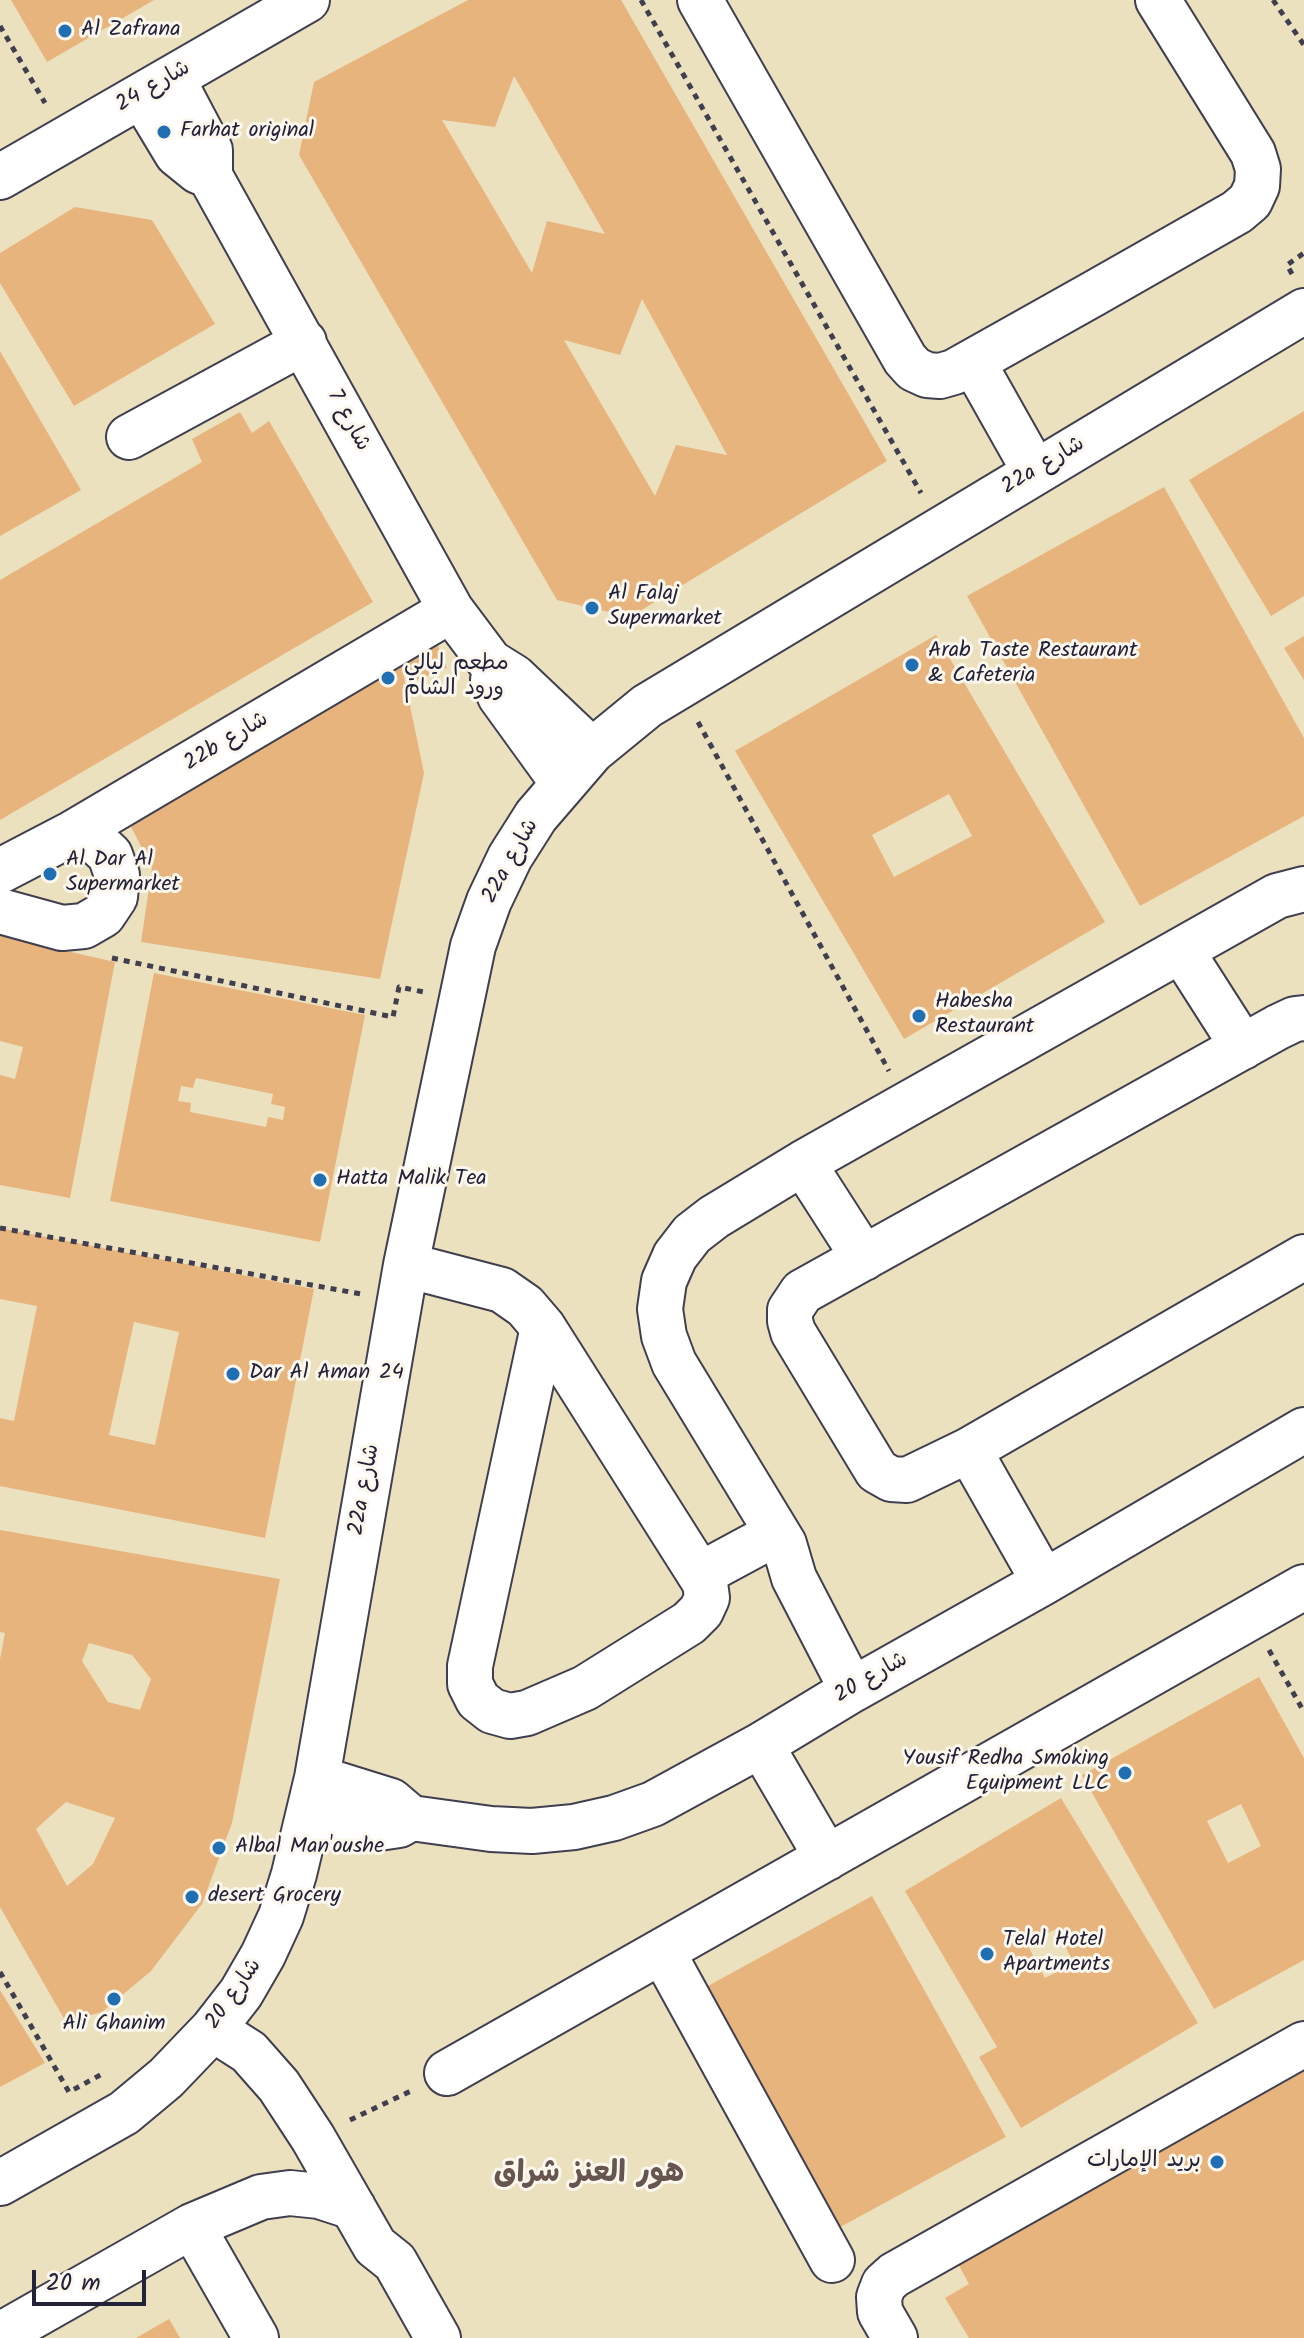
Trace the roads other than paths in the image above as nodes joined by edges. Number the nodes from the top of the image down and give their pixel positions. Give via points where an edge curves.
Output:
1 (307, 0) edge
2 (700, 0) edge
3 (1158, 0) edge
4 (157, 87) junction
5 (0, 177) edge
6 (1304, 311) edge
7 (304, 342) junction
8 (973, 362) junction
9 (129, 437) dead end
10 (1035, 472) junction
11 (451, 610) junction
12 (490, 662) junction
13 (592, 751) junction
14 (563, 783) junction
15 (73, 833) junction
16 (0, 871) edge
17 (1304, 889) edge
18 (0, 911) edge
19 (1181, 950) junction
20 (1304, 1018) edge
21 (1243, 1047) junction
22 (803, 1163) junction
23 (1304, 1257) edge
24 (864, 1258) junction
25 (402, 1283) junction
26 (543, 1327) junction
27 (1304, 1430) edge
28 (969, 1450) junction
29 (781, 1539) junction
30 (701, 1574) junction
31 (1044, 1582) junction
32 (1304, 1587) edge
33 (867, 1681) junction
34 (761, 1745) junction
35 (313, 1795) junction
36 (827, 1858) junction
37 (662, 1951) junction
38 (213, 2029) junction
39 (1304, 2044) edge
40 (447, 2073) road end
41 (0, 2183) edge
42 (353, 2207) junction
43 (192, 2226) junction
44 (375, 2246) junction
45 (832, 2260) dead end
46 (0, 2335) edge
47 (256, 2338) edge
48 (410, 2338) edge
49 (438, 2338) edge
50 (895, 2338) edge

1 - 4 street, شارع 24
2 - 8 street via 905,359 914,369 940,376
3 - 8 street via 1253,153 1258,178 1250,201
4 - 5 street, شارع 24
4 - 7 street, شارع 7 via 210,150 210,176
6 - 10 street, 22a شارع
7 - 9 street
7 - 11 street, شارع 7
8 - 10 street
10 - 13 street, 22a شارع via 678,686
11 - 12 street, شارع 7
11 - 15 street, 22b شارع
12 - 13 street, شارع 7 via 514,677
12 - 14 street, شارع 7 via 500,696
13 - 14 street, 22a شارع
14 - 25 street, 22a شارع via 510,857 473,946
15 - 16 street, 22b شارع
15 - 18 street via 94,840 110,855 117,875 115,897 103,915 84,926 62,928
17 - 19 street via 1277,896
19 - 21 street
19 - 22 street
20 - 21 street
21 - 24 street
22 - 24 street
22 - 29 street via 692,1234 664,1281 660,1309 674,1363
23 - 28 street
24 - 28 street via 802,1292 790,1310 793,1332 877,1471 907,1480
25 - 26 street via 502,1290
25 - 35 street, 22a شارع
26 - 30 street
26 - 30 street via 470,1666 470,1684 478,1700 510,1716 585,1688 689,1623 707,1598
27 - 31 street, شارع 20
28 - 31 street
29 - 30 street
29 - 33 street via 794,1578
31 - 33 street, شارع 20
32 - 36 street
33 - 34 street, شارع 20
34 - 35 street, شارع 20 via 653,1804 574,1827 491,1829 411,1818 372,1829
34 - 36 street
35 - 38 street, شارع 20 via 281,1916 248,1980
36 - 37 street
37 - 40 street
37 - 45 street
38 - 41 street, شارع 20 via 124,2113
38 - 42 street via 266,2068
39 - 50 street via 894,2275 879,2297 880,2312
42 - 43 street via 290,2193 261,2197
42 - 44 street
43 - 46 street
43 - 47 street
44 - 48 street via 378,2284
44 - 49 street via 395,2262

